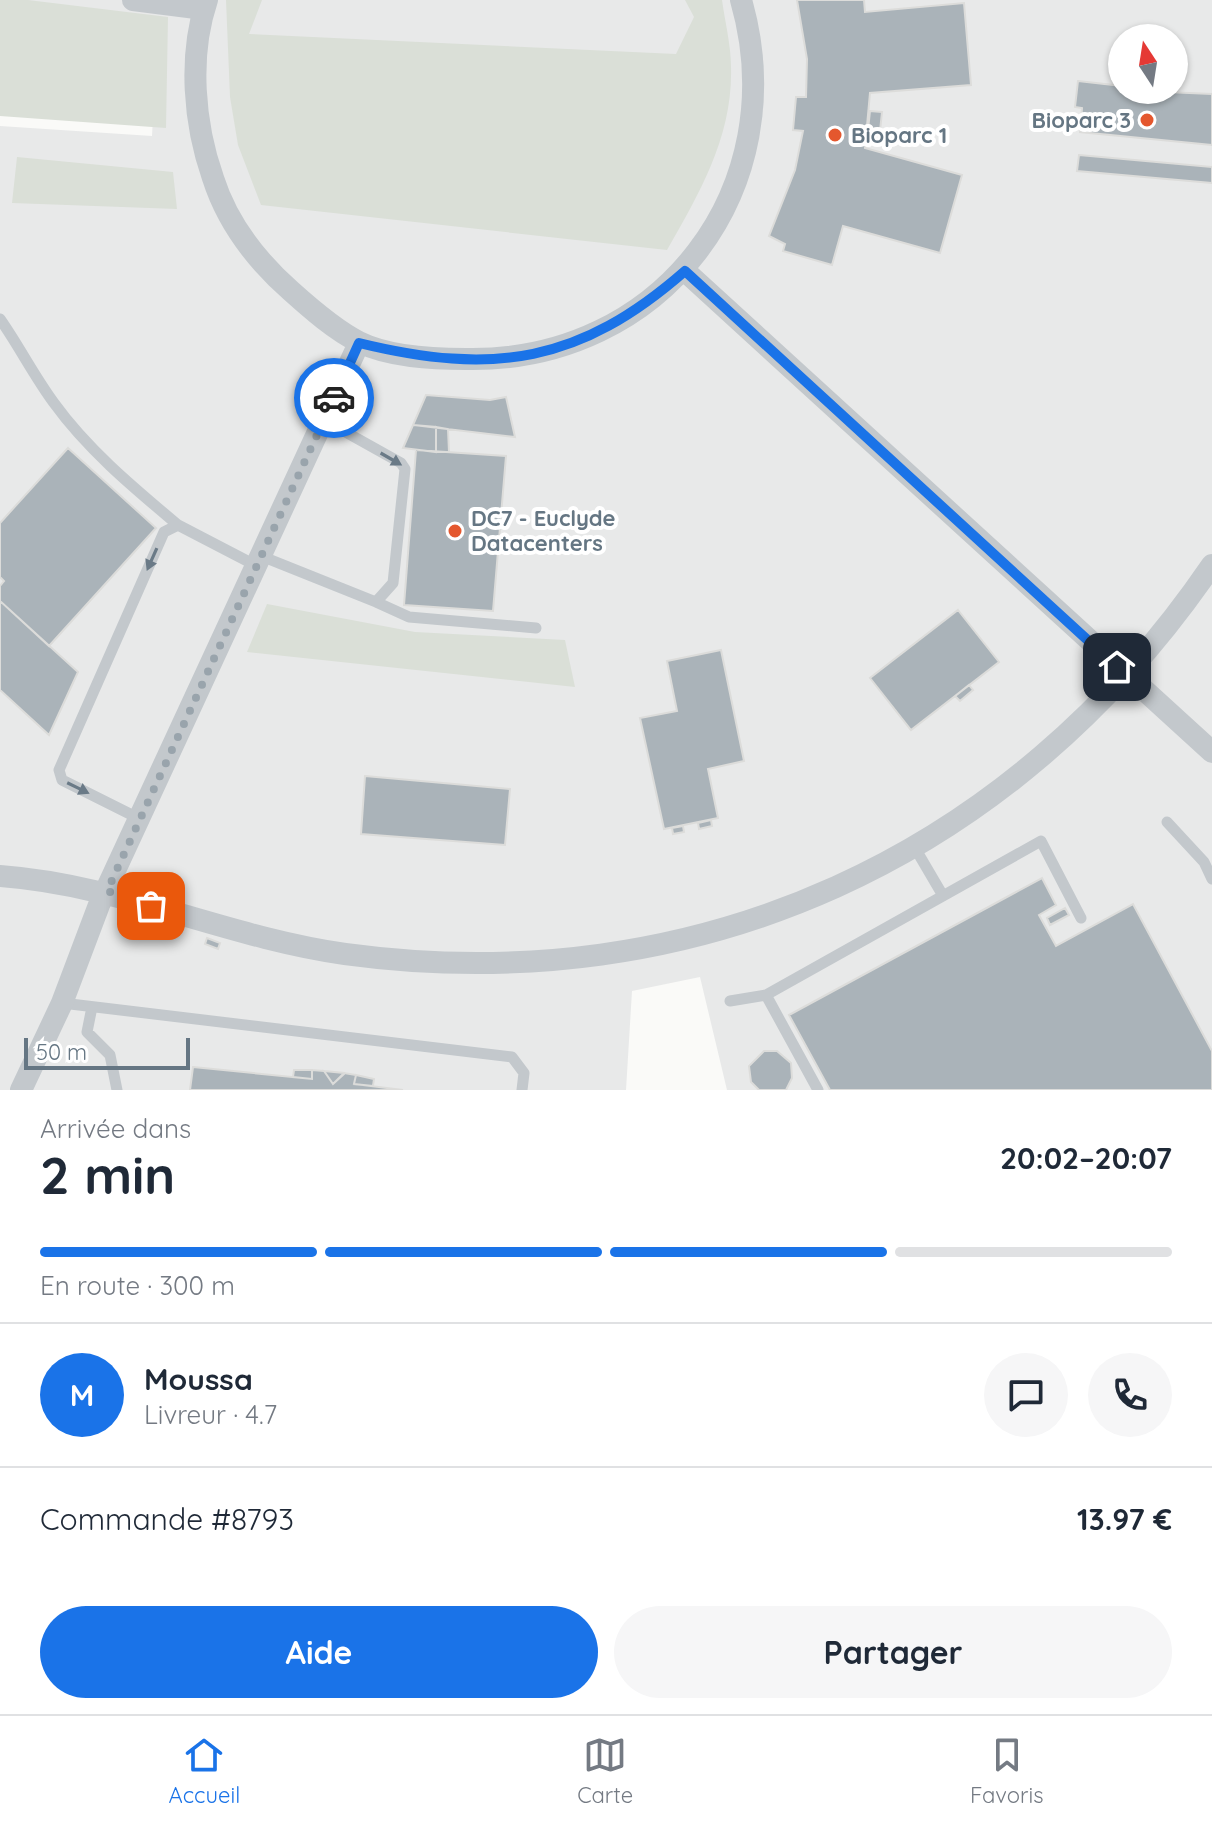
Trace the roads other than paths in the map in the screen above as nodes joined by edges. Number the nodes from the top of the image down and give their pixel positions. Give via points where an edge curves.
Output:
1 (133, 0) edge
2 (741, 0) edge
3 (205, 4) edge
4 (685, 271) junction
5 (0, 319) edge
6 (359, 343) junction
7 (324, 420) junction
8 (178, 525) junction
9 (259, 561) junction
10 (1212, 565) edge
11 (376, 602) junction
12 (536, 628) dead end
13 (1127, 676) junction
14 (1212, 752) edge
15 (140, 819) junction
16 (1167, 822) dead end
17 (915, 848) junction
18 (0, 876) edge
19 (1212, 879) edge
20 (107, 891) junction
21 (942, 894) junction
22 (1081, 918) dead end
23 (766, 995) junction
24 (730, 1001) dead end
25 (62, 1003) junction
26 (92, 1007) junction
27 (21, 1090) edge
28 (117, 1090) edge
29 (522, 1090) edge
30 (818, 1090) edge

1 - 3 street
2 - 4 street via 754,61 755,105 737,176
3 - 6 street via 196,106 216,190 243,237 279,280
4 - 6 street via 614,325 524,357 447,359
4 - 13 street
5 - 8 lane via 81,436
6 - 7 street
7 - 9 street
7 -> 11 lane via 405,469 393,583
8 - 9 lane
8 -> 15 lane via 164,532 59,770 62,780
9 - 11 lane
9 - 15 street
10 - 13 street via 1175,620
11 - 12 lane via 409,617
13 - 14 street
13 - 17 street via 1054,747 965,817
15 - 20 street
16 - 19 lane via 1204,862
17 - 20 street via 757,920 657,946 561,962 462,964 347,954 266,940
17 - 21 lane
18 - 20 street
20 - 25 street
21 - 22 lane via 1041,841
21 - 23 lane
23 - 24 lane
23 - 30 lane
25 - 26 lane
25 - 27 street
26 - 28 lane via 87,1032 110,1055
26 - 29 lane via 512,1057 524,1073

